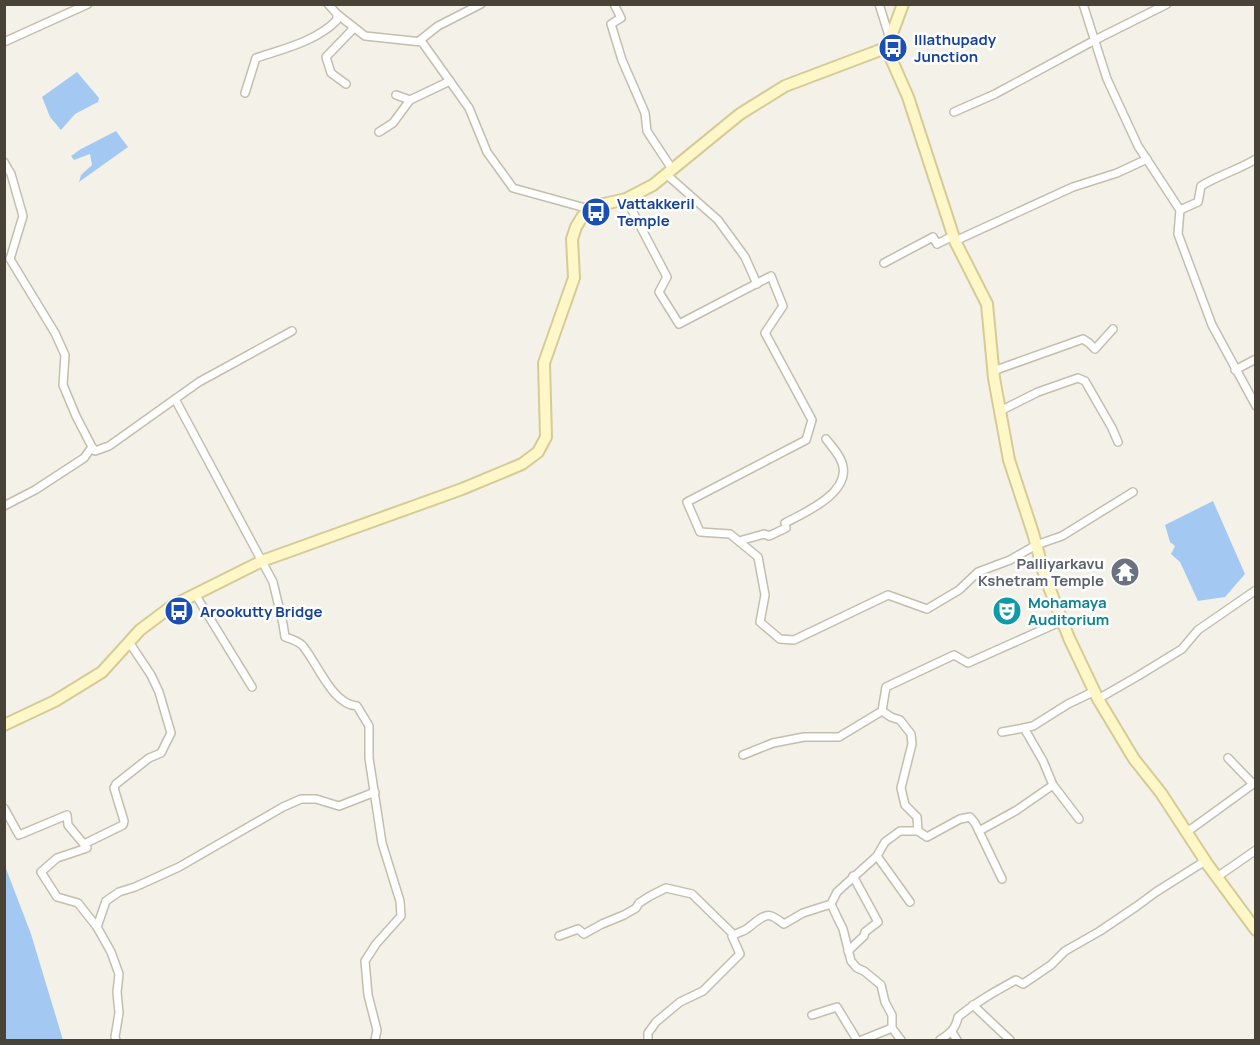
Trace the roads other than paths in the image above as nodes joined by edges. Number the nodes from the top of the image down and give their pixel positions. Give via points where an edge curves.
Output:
1 (88, 4) edge
2 (328, 4) edge
3 (481, 4) edge
4 (614, 4) edge
5 (879, 4) edge
6 (903, 4) edge
7 (1083, 4) edge
8 (1167, 4) edge
9 (337, 14) junction
10 (354, 28) junction
11 (890, 39) junction
12 (1095, 40) junction
13 (419, 41) junction
14 (4, 42) edge
15 (883, 49) junction
16 (450, 81) junction
17 (346, 84) dead end
18 (245, 93) dead end
19 (396, 95) dead end
20 (410, 100) junction
21 (954, 112) dead end
22 (379, 132) dead end
23 (1147, 159) junction
24 (1256, 159) edge
25 (4, 162) edge
26 (669, 172) junction
27 (626, 200) junction
28 (589, 210) junction
29 (1180, 210) junction
30 (954, 239) junction
31 (884, 263) dead end
32 (757, 284) junction
33 (1113, 329) dead end
34 (292, 331) dead end
35 (1256, 359) edge
36 (1235, 370) junction
37 (993, 371) junction
38 (175, 399) junction
39 (1256, 406) edge
40 (1000, 411) junction
41 (826, 439) dead end
42 (1118, 442) dead end
43 (92, 447) junction
44 (1133, 492) dead end
45 (4, 506) edge
46 (739, 541) junction
47 (1036, 545) junction
48 (262, 561) junction
49 (1256, 590) edge
50 (195, 594) junction
51 (1062, 621) junction
52 (129, 642) junction
53 (252, 687) dead end
54 (1097, 695) junction
55 (882, 711) junction
56 (4, 724) edge
57 (1024, 728) junction
58 (1002, 732) dead end
59 (743, 755) dead end
60 (1228, 758) dead end
61 (1254, 783) edge
62 (1053, 785) junction
63 (375, 792) junction
64 (4, 808) edge
65 (1079, 819) dead end
66 (918, 831) junction
67 (979, 831) junction
68 (1187, 832) junction
69 (84, 844) junction
70 (1256, 850) edge
71 (877, 856) junction
72 (1205, 861) junction
73 (853, 876) junction
74 (1217, 877) junction
75 (1002, 879) dead end
76 (910, 902) dead end
77 (831, 904) junction
78 (97, 927) junction
79 (1256, 930) edge
80 (734, 935) junction
81 (559, 936) dead end
82 (848, 951) junction
83 (973, 1005) junction
84 (812, 1015) dead end
85 (892, 1028) junction
86 (952, 1032) junction
87 (116, 1041) edge
88 (375, 1041) edge
89 (648, 1041) edge
90 (857, 1041) edge
91 (862, 1041) edge
92 (901, 1041) edge
93 (940, 1041) edge
94 (957, 1041) edge
95 (1010, 1041) edge

1 - 14 street
2 - 9 street
3 - 13 street via 438,26
4 - 26 street via 621,18 611,24 622,60 645,113 647,131
5 - 11 street
6 - 11 main road
7 - 12 street
8 - 12 street
9 - 10 street
9 - 18 street via 329,28 302,43 256,58
10 - 13 street via 365,36
10 - 17 street via 326,57 331,73
11 - 15 main road
12 - 21 street
12 - 23 street via 1107,79
13 - 16 street
15 - 26 main road via 785,86 740,114
15 - 30 main road via 889,54 908,97
16 - 20 street
16 - 28 street via 469,108 487,152 513,188
19 - 20 street
20 - 22 street via 393,123
23 - 29 street
23 - 30 street
24 - 29 street via 1202,186 1198,202
25 - 43 street via 23,216 10,259 56,333 65,354 63,385
26 - 27 main road
26 - 32 street via 718,220 745,257
27 - 28 main road
27 - 32 street via 667,277 659,292 679,324
28 - 48 main road via 572,239 574,278 544,363 546,437 538,452 522,464 462,489
29 - 36 street via 1179,234 1212,325
30 - 31 street via 938,244 933,237
30 - 37 main road via 987,304
32 - 46 street via 771,276 783,306 765,333 812,420 806,441 687,502 700,532 730,534
33 - 37 street via 1095,349 1083,339
34 - 38 street
35 - 36 street
36 - 39 street
37 - 40 main road
38 - 43 street via 109,446 96,451
38 - 48 street
40 - 42 street via 1078,378 1085,381
40 - 47 main road via 1009,460
41 - 46 street via 843,465 842,483 821,503 785,523 786,528
43 - 45 street via 84,458
44 - 47 street via 1062,536
46 - 47 street via 758,557 765,595 760,622 780,639 794,640 888,595 927,609 959,590 978,572
47 - 51 main road
48 - 50 main road
48 - 63 street via 273,582 285,638 301,643 339,699 357,706 369,726
49 - 54 street via 1198,630 1182,649
50 - 52 main road via 172,606
50 - 53 street
51 - 54 main road
51 - 55 street via 968,663 954,655 886,687
52 - 56 main road via 102,672
52 - 69 street via 159,692 171,733 161,753 116,784 123,825
54 - 57 street via 1068,704 1034,726
54 - 68 main road via 1134,759
55 - 59 street via 839,737 804,737 773,743
55 - 66 street via 900,720 910,734 912,744 901,788 905,805 916,817
57 - 58 street
57 - 62 street
60 - 61 street
61 - 68 street
62 - 65 street
62 - 67 street
63 - 78 street via 339,806 301,799 283,807 179,867 119,892 106,901
63 - 88 street via 382,843 401,916 365,961 377,1030
64 - 69 street via 18,835 67,815 68,825
66 - 67 street via 927,837 970,817
66 - 71 street via 900,831 885,842
67 - 75 street
68 - 72 main road
69 - 78 street via 87,848 57,858 41,872 57,897 78,903
70 - 74 street
71 - 73 street
71 - 76 street
72 - 74 main road
72 - 83 street via 1065,951 1023,984 1016,980
73 - 77 street
73 - 82 street via 878,922
74 - 79 main road
77 - 80 street via 784,924 767,915
77 - 82 street
78 - 87 street via 119,974
80 - 81 street via 692,894 666,888 584,934 578,929
80 - 89 street via 740,954 703,991 680,1002 656,1022 648,1033
82 - 85 street via 857,968 881,985 892,1015
83 - 86 street via 957,1017
83 - 95 street
84 - 90 street via 837,1007
85 - 91 street
85 - 92 street
86 - 93 street
86 - 94 street

